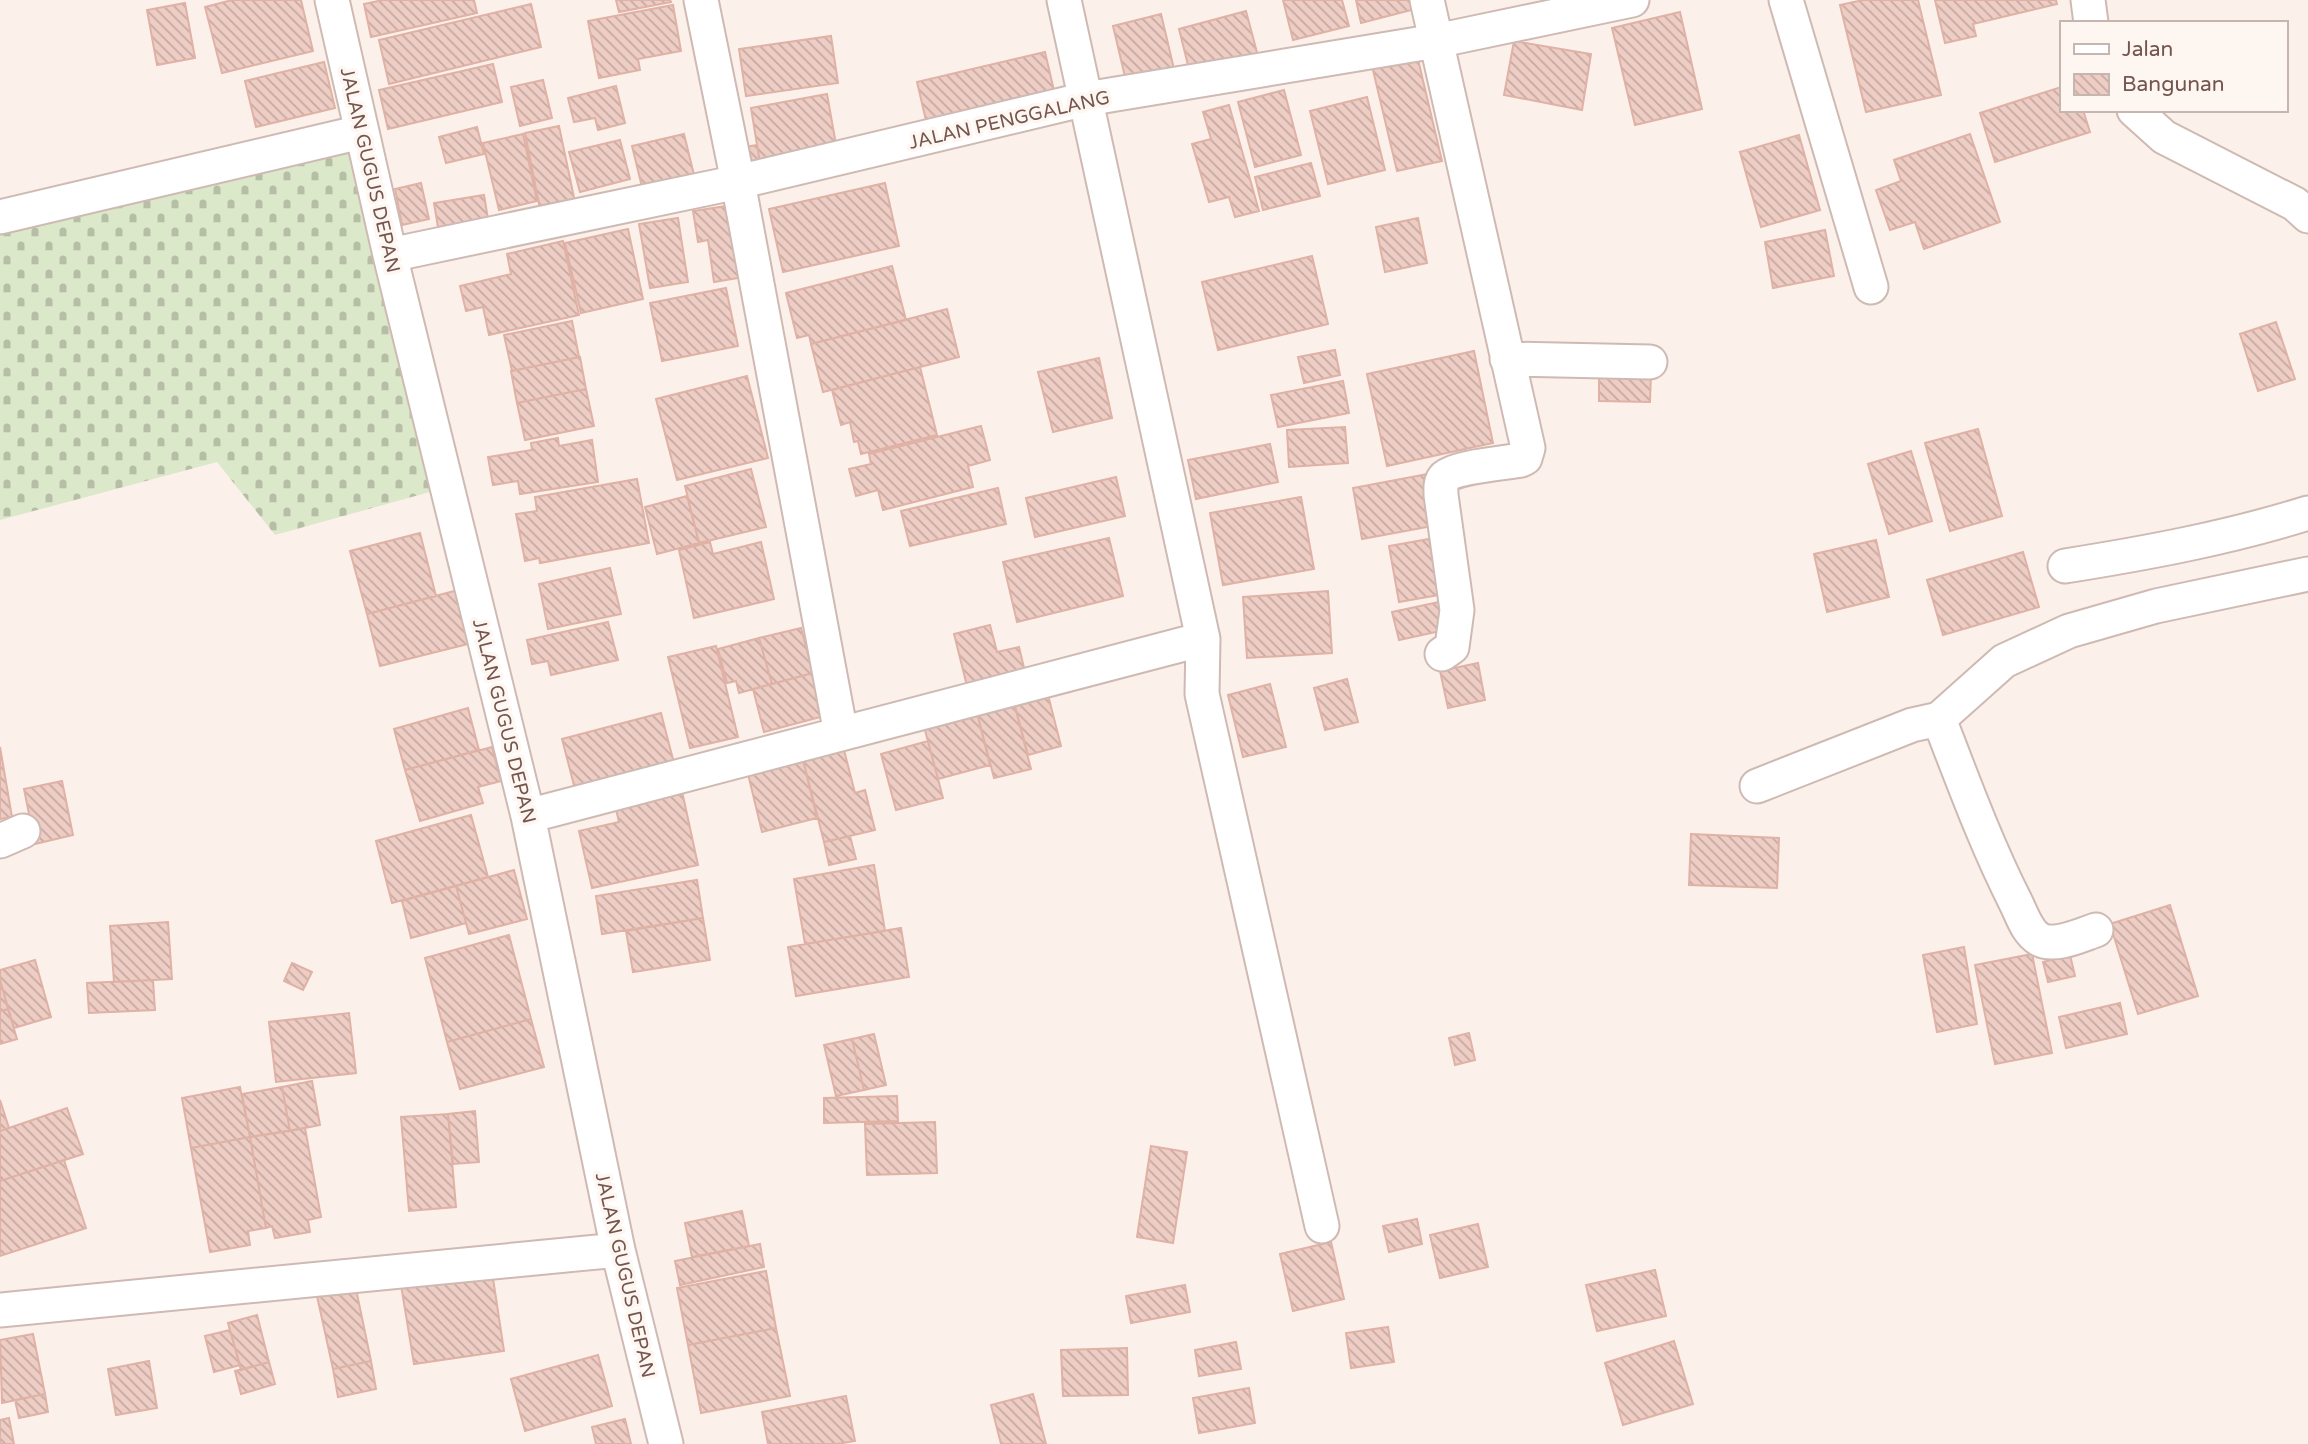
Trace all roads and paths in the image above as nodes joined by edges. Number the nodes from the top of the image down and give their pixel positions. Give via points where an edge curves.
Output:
1 (332, 0) edge
2 (701, 0) edge
3 (1064, 0) edge
4 (1427, 0) edge
5 (1632, 0) edge
6 (1786, 0) edge
7 (2088, 0) edge
8 (2091, 21) edge
9 (1436, 41) junction
10 (1086, 99) junction
11 (2136, 112) edge
12 (361, 132) junction
13 (738, 181) junction
14 (2308, 216) edge
15 (0, 217) edge
16 (390, 254) junction
17 (1871, 287) dead end
18 (1507, 359) junction
19 (1650, 362) dead end
20 (2308, 513) edge
21 (2065, 566) dead end
22 (2308, 574) edge
23 (1203, 639) junction
24 (1442, 654) dead end
25 (1939, 719) junction
26 (841, 734) junction
27 (1757, 786) dead end
28 (528, 816) junction
29 (2096, 930) dead end
30 (1322, 1226) dead end
31 (618, 1250) junction
32 (0, 1310) edge
33 (666, 1444) edge

1 - 12 street, JALAN GUGUS DEPAN
2 - 13 street
3 - 10 street
4 - 9 street
5 - 9 street, JALAN PENGGALANG
6 - 17 street
7 - 8 street
9 - 10 street, JALAN PENGGALANG
9 - 18 street
10 - 13 street, JALAN PENGGALANG
10 - 23 street
11 - 14 street via 2164,137 2295,204
12 - 15 street
12 - 16 street, JALAN GUGUS DEPAN
13 - 16 street, JALAN PENGGALANG
13 - 26 street
16 - 28 street, JALAN GUGUS DEPAN
18 - 19 street
18 - 24 street via 1527,453 1521,460 1459,471 1442,482 1457,610 1452,647
20 - 21 street via 2148,553
22 - 25 street via 2156,606 2069,631 2004,661
23 - 26 street
23 - 30 street via 1202,694
25 - 27 street via 1912,725
25 - 29 street via 1997,866 2029,929 2046,942
26 - 28 street
28 - 31 street, JALAN GUGUS DEPAN
31 - 32 street
31 - 33 street, JALAN GUGUS DEPAN

